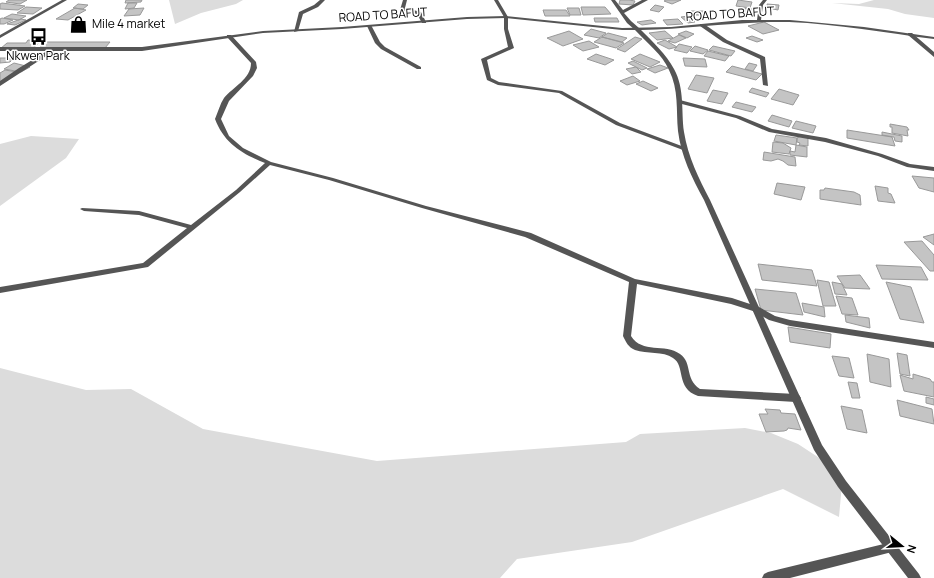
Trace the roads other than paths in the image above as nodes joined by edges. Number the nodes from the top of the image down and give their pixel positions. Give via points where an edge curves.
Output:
1 (65, 0) edge
2 (323, 0) edge
3 (405, 0) edge
4 (496, 0) edge
5 (612, 0) edge
6 (646, 0) edge
7 (765, 0) edge
8 (622, 12) junction
9 (506, 17) junction
10 (759, 20) junction
11 (424, 22) junction
12 (629, 22) junction
13 (702, 25) junction
14 (369, 26) junction
15 (622, 29) junction
16 (637, 29) junction
17 (296, 30) junction
18 (910, 34) junction
19 (229, 36) junction
20 (0, 37) edge
21 (934, 38) edge
22 (0, 49) edge
23 (54, 49) junction
24 (934, 55) edge
25 (419, 68) dead end
26 (0, 84) edge
27 (766, 85) dead end
28 (680, 102) junction
29 (685, 149) junction
30 (269, 163) junction
31 (934, 169) edge
32 (84, 210) dead end
33 (192, 227) junction
34 (633, 280) junction
35 (0, 290) edge
36 (756, 309) junction
37 (934, 345) edge
38 (796, 398) junction
39 (892, 548) junction
40 (768, 578) edge
41 (915, 578) edge

1 - 20 street
2 - 17 street via 301,13
3 - 11 street via 402,9 419,13
4 - 9 street
5 - 8 street
6 - 8 street
7 - 10 street via 761,6
8 - 12 street
9 - 11 street, ROAD TO BAFUT
9 - 15 street, ROAD TO BAFUT
9 - 29 street via 510,48 484,59 489,79 493,82 560,92 618,124
10 - 13 street, ROAD TO BAFUT
10 - 18 street, ROAD TO BAFUT
11 - 14 street, ROAD TO BAFUT
12 - 15 street
12 - 16 street
13 - 16 street, ROAD TO BAFUT
13 - 27 street via 732,44 763,58
14 - 17 street, ROAD TO BAFUT
14 - 25 street via 383,48
15 - 16 street, ROAD TO BAFUT
16 - 28 street via 672,68
17 - 19 street, ROAD TO BAFUT
18 - 21 street, ROAD TO BAFUT
18 - 24 street
19 - 23 street, ROAD TO BAFUT via 142,49
19 - 30 street via 254,63 254,68 251,75 226,100 218,119 220,127 241,149
22 - 23 street, ROAD TO BAFUT
23 - 26 street
28 - 29 street via 681,131
28 - 31 street via 738,117 771,131 826,140 909,166
29 - 36 street via 692,172
30 - 33 street
30 - 34 street via 528,235
32 - 33 street via 139,213
33 - 35 street via 142,266
34 - 36 street via 711,296
34 - 38 street via 627,336 630,342 635,347 678,356 683,363 686,382 691,388 698,392
36 - 37 street via 772,318 790,323
36 - 38 street
38 - 39 street via 827,463
39 - 40 street
39 - 41 street

